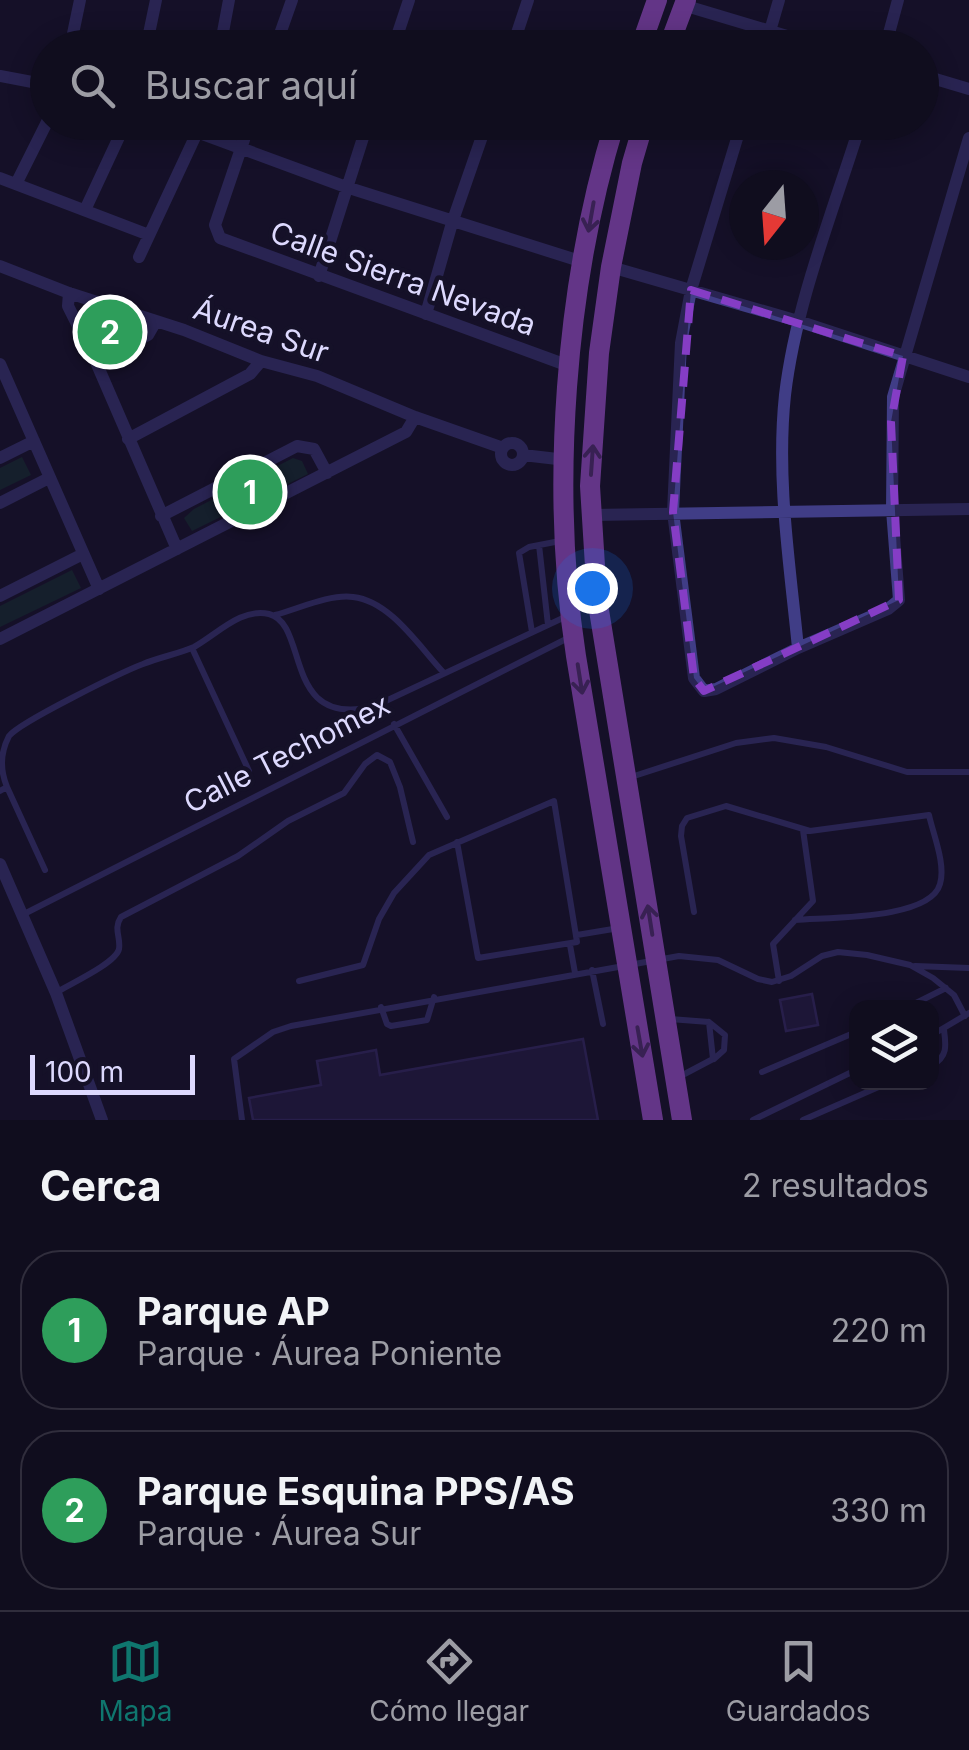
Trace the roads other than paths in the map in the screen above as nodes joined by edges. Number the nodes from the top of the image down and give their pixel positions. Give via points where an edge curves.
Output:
1 (80, 0) edge
2 (156, 0) edge
3 (229, 0) edge
4 (292, 0) edge
5 (409, 0) edge
6 (528, 0) edge
7 (658, 0) edge
8 (780, 0) edge
9 (898, 0) edge
10 (684, 2) edge
11 (74, 30) edge
12 (150, 30) edge
13 (223, 30) edge
14 (281, 30) edge
15 (399, 30) edge
16 (518, 30) edge
17 (647, 30) edge
18 (674, 30) edge
19 (770, 30) joint
20 (889, 30) edge
21 (0, 76) edge
22 (939, 80) edge
23 (30, 82) edge
24 (969, 89) edge
25 (969, 138) edge
26 (38, 140) edge
27 (117, 140) edge
28 (194, 140) edge
29 (223, 140) edge
30 (244, 140) edge
31 (362, 140) edge
32 (481, 140) edge
33 (610, 140) edge
34 (639, 140) edge
35 (737, 140) edge
36 (855, 140) edge
37 (240, 150) junction
38 (0, 178) edge
39 (16, 184) junction
40 (346, 188) junction
41 (84, 210) junction
42 (452, 223) junction
43 (149, 235) junction
44 (139, 257) dead end
45 (583, 262) junction
46 (0, 266) edge
47 (611, 267) junction
48 (319, 276) junction
49 (691, 290) junction
50 (69, 293) junction
51 (426, 314) junction
52 (798, 321) junction
53 (156, 322) junction
54 (902, 356) junction
55 (260, 361) junction
56 (96, 362) junction
57 (0, 364) edge
58 (569, 366) junction
59 (969, 376) edge
60 (414, 417) junction
61 (128, 438) junction
62 (34, 441) junction
63 (0, 458) edge
64 (566, 460) junction
65 (327, 473) junction
66 (49, 478) junction
67 (0, 502) edge
68 (969, 509) edge
69 (892, 510) junction
70 (673, 512) junction
71 (785, 512) junction
72 (592, 515) junction
73 (161, 516) junction
74 (566, 540) junction
75 (539, 545) junction
76 (177, 549) junction
77 (83, 554) junction
78 (99, 589) junction
79 (0, 596) edge
80 (275, 616) junction
81 (548, 625) junction
82 (572, 625) junction
83 (532, 632) junction
84 (0, 639) edge
85 (192, 648) junction
86 (798, 648) junction
87 (444, 674) junction
88 (394, 724) junction
89 (248, 771) dead end
90 (969, 772) edge
91 (627, 778) junction
92 (4, 789) edge
93 (446, 818) dead end
94 (803, 830) junction
95 (412, 842) dead end
96 (457, 842) junction
97 (0, 864) edge
98 (44, 870) dead end
99 (694, 912) dead end
100 (23, 914) junction
101 (795, 920) junction
102 (620, 928) junction
103 (577, 934) junction
104 (570, 945) junction
105 (657, 959) junction
106 (626, 964) junction
107 (910, 966) junction
108 (969, 968) edge
109 (592, 970) junction
110 (576, 972) junction
111 (779, 980) junction
112 (299, 981) dead end
113 (947, 987) junction
114 (56, 993) junction
115 (434, 998) junction
116 (922, 1000) edge
117 (381, 1007) junction
118 (967, 1015) edge
119 (667, 1019) junction
120 (709, 1022) junction
121 (603, 1024) dead end
122 (944, 1030) junction
123 (939, 1032) edge
124 (849, 1035) edge
125 (713, 1059) junction
126 (939, 1059) edge
127 (762, 1072) dead end
128 (849, 1073) edge
129 (676, 1078) junction
130 (872, 1090) edge
131 (102, 1120) edge
132 (242, 1120) edge
133 (654, 1120) edge
134 (682, 1120) edge
135 (753, 1120) edge
136 (803, 1120) edge

1 - 11 street
2 - 12 street
3 - 13 street
4 - 14 street
5 - 15 street
6 - 16 street
7 - 17 main road
8 - 19 street
9 - 20 street
10 - 18 main road
10 - 19 street
21 - 23 street
22 - 24 street
25 - 54 street
26 - 39 street
27 - 41 street
28 - 43 street
29 - 37 street
30 - 37 street
31 - 40 street
32 - 42 street
33 -> 45 main road
34 - 47 main road
35 - 49 street
36 - 52 street
37 - 40 street
37 - 48 street, Calle Sierra Nevada via 216,224 220,238
38 - 39 street
39 - 41 street
40 - 42 street
40 - 48 street
41 - 43 street
42 - 45 street
42 - 51 street
43 - 44 street
45 - 58 main road
46 - 50 street, Áurea Sur
47 - 49 street
72 -> 47 main road via 599,353
48 - 51 street, Calle Sierra Nevada
49 - 52 street
49 - 70 street via 677,382
50 - 53 street, Áurea Sur
50 - 56 street via 68,306
51 - 58 street, Calle Sierra Nevada
52 - 54 street
52 - 71 street via 785,396
53 - 55 street, Áurea Sur
53 - 56 street via 148,334
54 - 59 street
54 - 69 street via 893,397
55 - 60 street, Áurea Sur via 316,376
55 - 61 street via 250,374
56 - 61 street
57 - 62 street
58 - 64 main road
60 - 64 street, Áurea Sur via 503,448 516,444 523,455
60 - 65 street via 406,432
61 - 73 street
62 - 63 street
62 - 66 street
64 - 74 main road
65 - 73 street via 314,449 297,446
65 - 76 street
66 - 67 street
66 - 77 street
68 - 69 street
69 - 71 street
69 - 86 street via 899,600
70 - 71 street
70 - 72 street
70 - 86 street via 694,678 704,691
71 - 86 street
72 - 91 main road via 597,598
73 - 76 street
74 - 75 lane
74 - 82 main road
75 - 81 lane
75 - 83 lane via 519,557
76 - 78 street
77 - 78 street
77 - 79 street
78 - 84 street
80 - 85 lane via 246,615
80 - 87 lane via 336,598 374,603
80 - 87 lane via 310,689 337,708 375,706
81 - 82 lane
81 - 83 lane
82 - 88 lane, Calle Techomex
82 -> 102 main road
83 - 87 lane
85 - 89 lane
85 - 92 lane via 140,665 16,729 0,760
88 - 93 lane
88 - 100 lane, Calle Techomex
90 - 91 lane via 907,772 774,738
105 -> 91 main road
92 - 98 lane
94 - 99 lane via 726,806 687,818 681,836
94 - 101 lane via 814,893
94 - 101 lane via 929,814 940,885 929,902 905,910
95 - 114 lane via 390,762 377,755 344,792 120,917 113,959
96 - 103 lane via 554,801
96 - 104 lane via 478,958
96 - 112 lane via 429,855 394,894 363,965
97 - 100 street
100 - 114 street
101 - 111 lane via 774,944
102 - 103 lane
102 - 106 main road
103 - 104 lane via 578,942
104 - 110 lane
105 - 106 lane
105 - 111 lane via 706,958 758,979
105 - 119 main road
106 - 109 lane
106 -> 133 main road
107 - 108 lane
107 - 111 lane via 838,952
107 - 113 lane
109 - 110 lane
109 - 121 lane
110 - 115 lane
113 - 116 lane
113 - 118 lane
114 - 131 street
115 - 117 lane
115 - 117 lane via 427,1020 391,1026
117 - 132 lane via 279,1029 238,1054
118 - 122 lane
119 - 120 lane
119 - 129 main road
120 - 125 lane
120 - 125 lane via 725,1035 724,1050
122 - 123 lane
122 - 126 lane via 946,1048
124 - 127 lane
125 - 129 lane
128 - 135 lane
129 - 134 main road
130 - 136 lane

